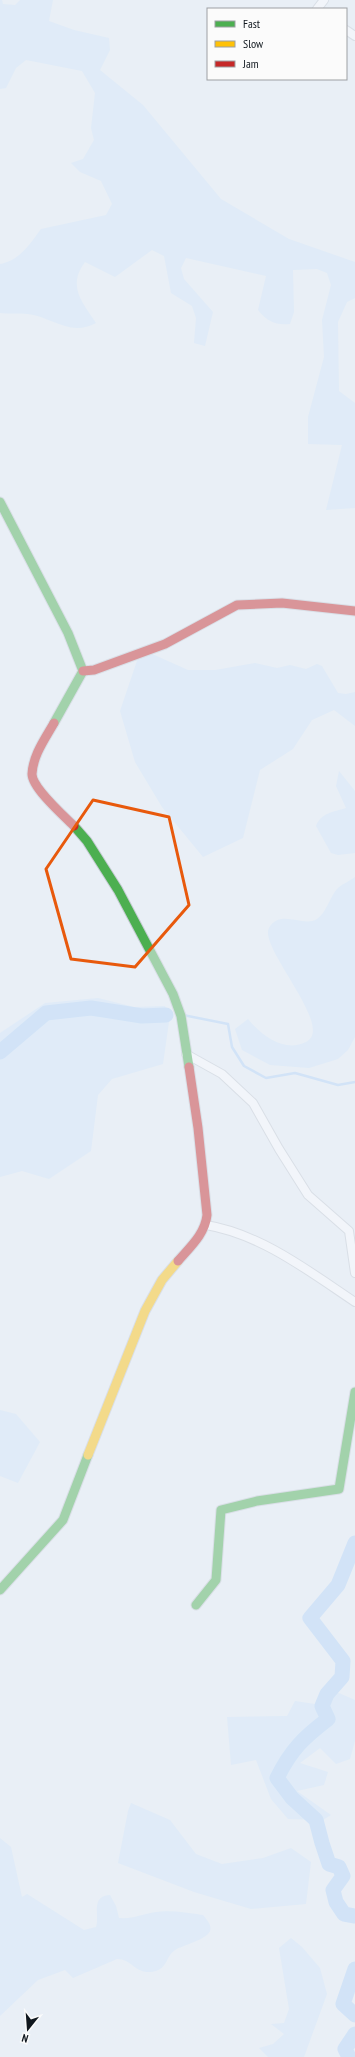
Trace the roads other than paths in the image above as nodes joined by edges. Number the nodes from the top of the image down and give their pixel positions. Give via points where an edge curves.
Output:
1 (0, 502) edge
2 (355, 611) edge
3 (83, 671) junction
4 (186, 1054) junction
5 (206, 1225) junction
6 (355, 1273) edge
7 (355, 1302) edge
8 (355, 1392) edge
9 (0, 1590) edge
10 (196, 1605) dead end

1 - 3 street via 68,633
2 - 3 street via 282,603 237,605 166,644 94,670
3 - 4 street via 38,753 32,775 35,786 87,840 118,890 173,994 181,1016
4 - 5 street via 198,1128
4 - 6 street via 222,1074 253,1103 308,1195 349,1232
5 - 7 street via 242,1234 276,1251
5 - 9 street via 162,1280 145,1311 63,1520
8 - 10 street via 339,1489 257,1501 221,1510 216,1580

